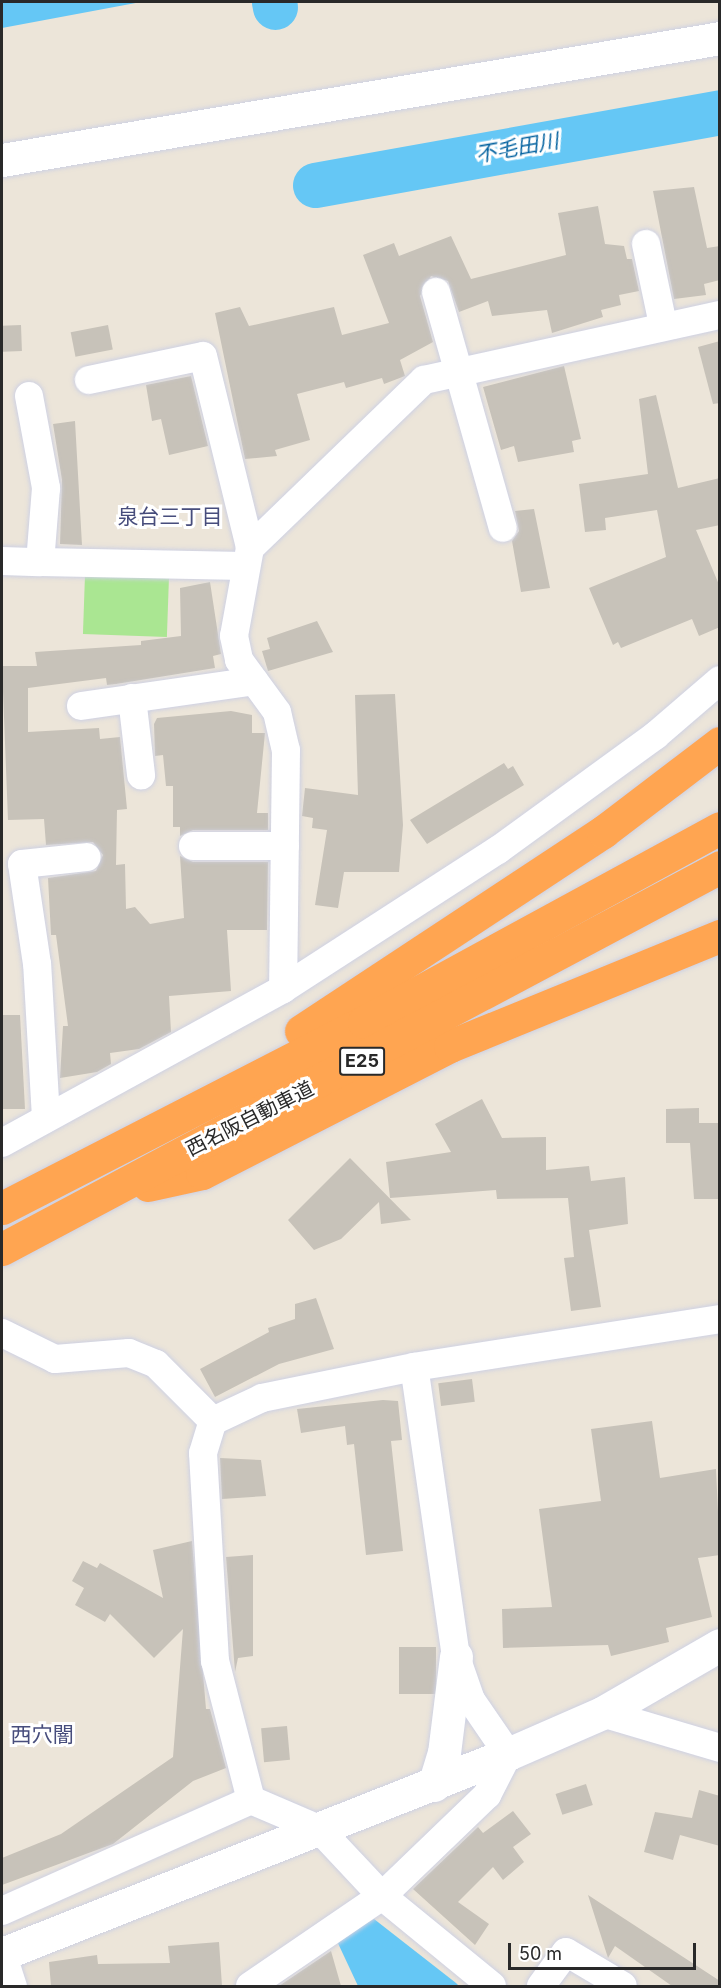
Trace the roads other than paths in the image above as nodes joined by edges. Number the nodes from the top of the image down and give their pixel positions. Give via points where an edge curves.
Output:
1 (720, 38) edge
2 (2, 160) edge
3 (646, 244) dead end
4 (436, 292) dead end
5 (720, 315) edge
6 (663, 325) junction
7 (458, 371) junction
8 (90, 380) dead end
9 (29, 396) dead end
10 (504, 528) dead end
11 (247, 557) junction
12 (2, 561) edge
13 (40, 562) junction
14 (720, 680) edge
15 (254, 681) junction
16 (132, 698) junction
17 (81, 706) dead end
18 (720, 743) edge
19 (141, 775) dead end
20 (720, 828) edge
21 (194, 846) dead end
22 (285, 846) junction
23 (87, 857) dead end
24 (720, 867) edge
25 (720, 936) edge
26 (283, 989) junction
27 (46, 1118) junction
28 (2, 1143) edge
29 (86, 1164) junction
30 (104, 1194) junction
31 (2, 1208) edge
32 (2, 1248) edge
33 (720, 1319) edge
34 (2, 1333) edge
35 (414, 1367) junction
36 (213, 1421) junction
37 (720, 1645) edge
38 (456, 1657) junction
39 (602, 1713) junction
40 (720, 1748) edge
41 (508, 1754) junction
42 (434, 1785) junction
43 (251, 1800) junction
44 (319, 1829) junction
45 (382, 1896) junction
46 (2, 1911) edge
47 (2, 1953) edge
48 (13, 1986) edge
49 (250, 1986) edge
50 (492, 1986) edge
51 (541, 1986) edge
52 (623, 1986) edge

1 - 2 street
3 - 6 street
4 - 7 street
5 - 6 street
6 - 7 street
7 - 10 street
7 - 11 street via 424,380
8 - 11 street via 204,356
9 - 13 street via 46,488
11 - 13 street
11 - 15 street via 246,585 234,636 239,660
12 - 13 street
14 - 26 street via 578,794
15 - 16 street
15 - 22 street via 276,712 286,750
16 - 17 street
16 - 19 street
18 - 29 highway via 603,832 343,1006 114,1140
20 - 29 highway, 西名阪自動車道 / E25 via 364,1022
21 - 22 street
22 - 26 street
23 - 27 street via 22,864 38,964
24 - 30 highway, 西名阪自動車道 / E25
25 - 30 highway via 450,1046 202,1173
26 - 27 street
27 - 28 street
29 - 31 highway, 西名阪自動車道 / E25
30 - 32 highway, 西名阪自動車道 / E25
33 - 35 street
34 - 36 street via 55,1359 129,1353 156,1364
35 - 36 street via 262,1398
35 - 38 street
36 - 43 street via 203,1453 215,1661
37 - 39 street
38 - 41 street via 471,1700
38 - 42 street via 444,1753
39 - 40 street
39 - 41 street
41 - 42 street
41 - 45 street via 487,1795
42 - 44 street
43 - 44 street
43 - 46 street
44 - 45 street
44 - 47 street
45 - 49 street
45 - 50 street
47 - 48 street
51 - 52 street via 566,1952

